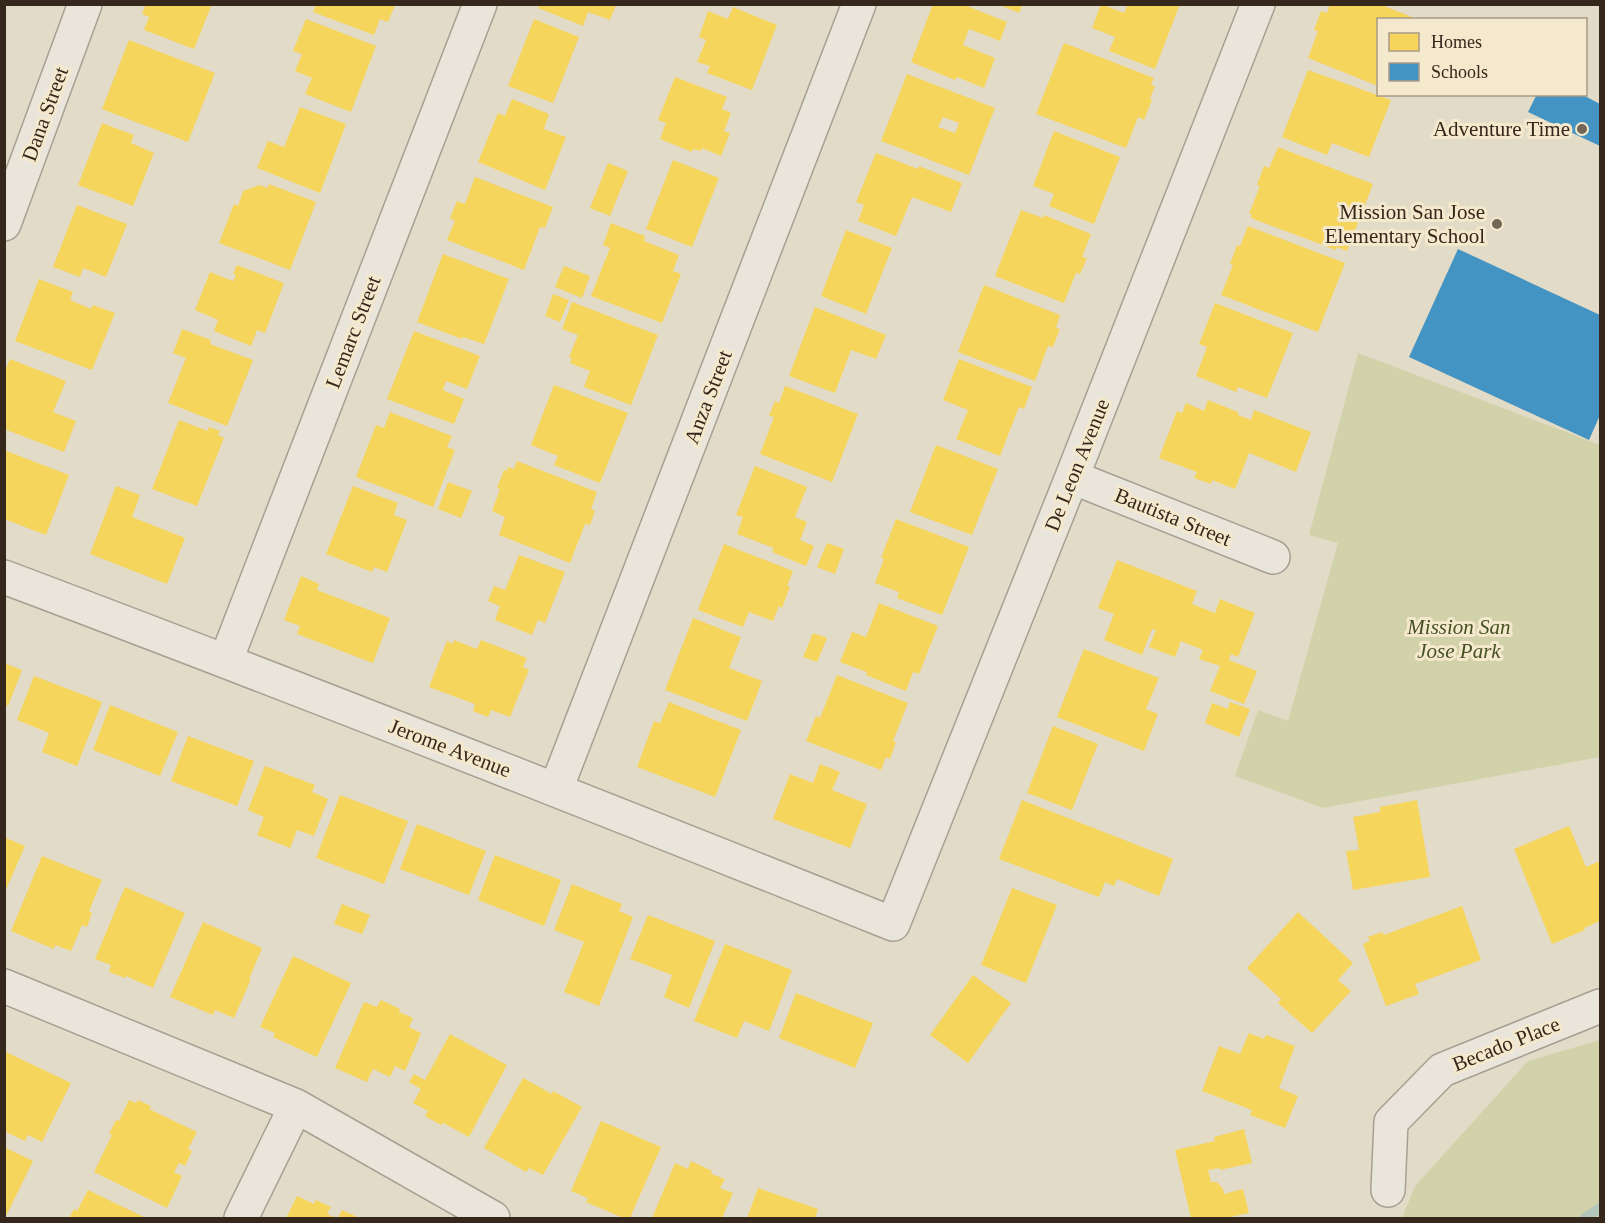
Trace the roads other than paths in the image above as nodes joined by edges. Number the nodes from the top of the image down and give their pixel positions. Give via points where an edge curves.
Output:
1 (85, 4) edge
2 (480, 4) edge
3 (859, 4) edge
4 (1258, 4) edge
5 (4, 224) edge
6 (1072, 477) junction
7 (1273, 557) dead end
8 (4, 577) edge
9 (226, 660) junction
10 (556, 789) junction
11 (893, 924) joint
12 (4, 986) edge
13 (1600, 1006) edge
14 (296, 1106) junction
15 (1388, 1190) dead end
16 (241, 1218) edge
17 (493, 1218) edge

1 - 5 street, Dana Street
2 - 9 street, Lemarc Street
3 - 10 street, Anza Street
4 - 6 street, De Leon Avenue
6 - 7 street, Bautista Street
6 - 11 street, De Leon Avenue
8 - 9 street, Jerome Avenue
9 - 10 street, Jerome Avenue
10 - 11 street, Jerome Avenue
12 - 14 street
13 - 15 street, Becado Place via 1442,1070 1391,1122
14 - 16 street
14 - 17 street

